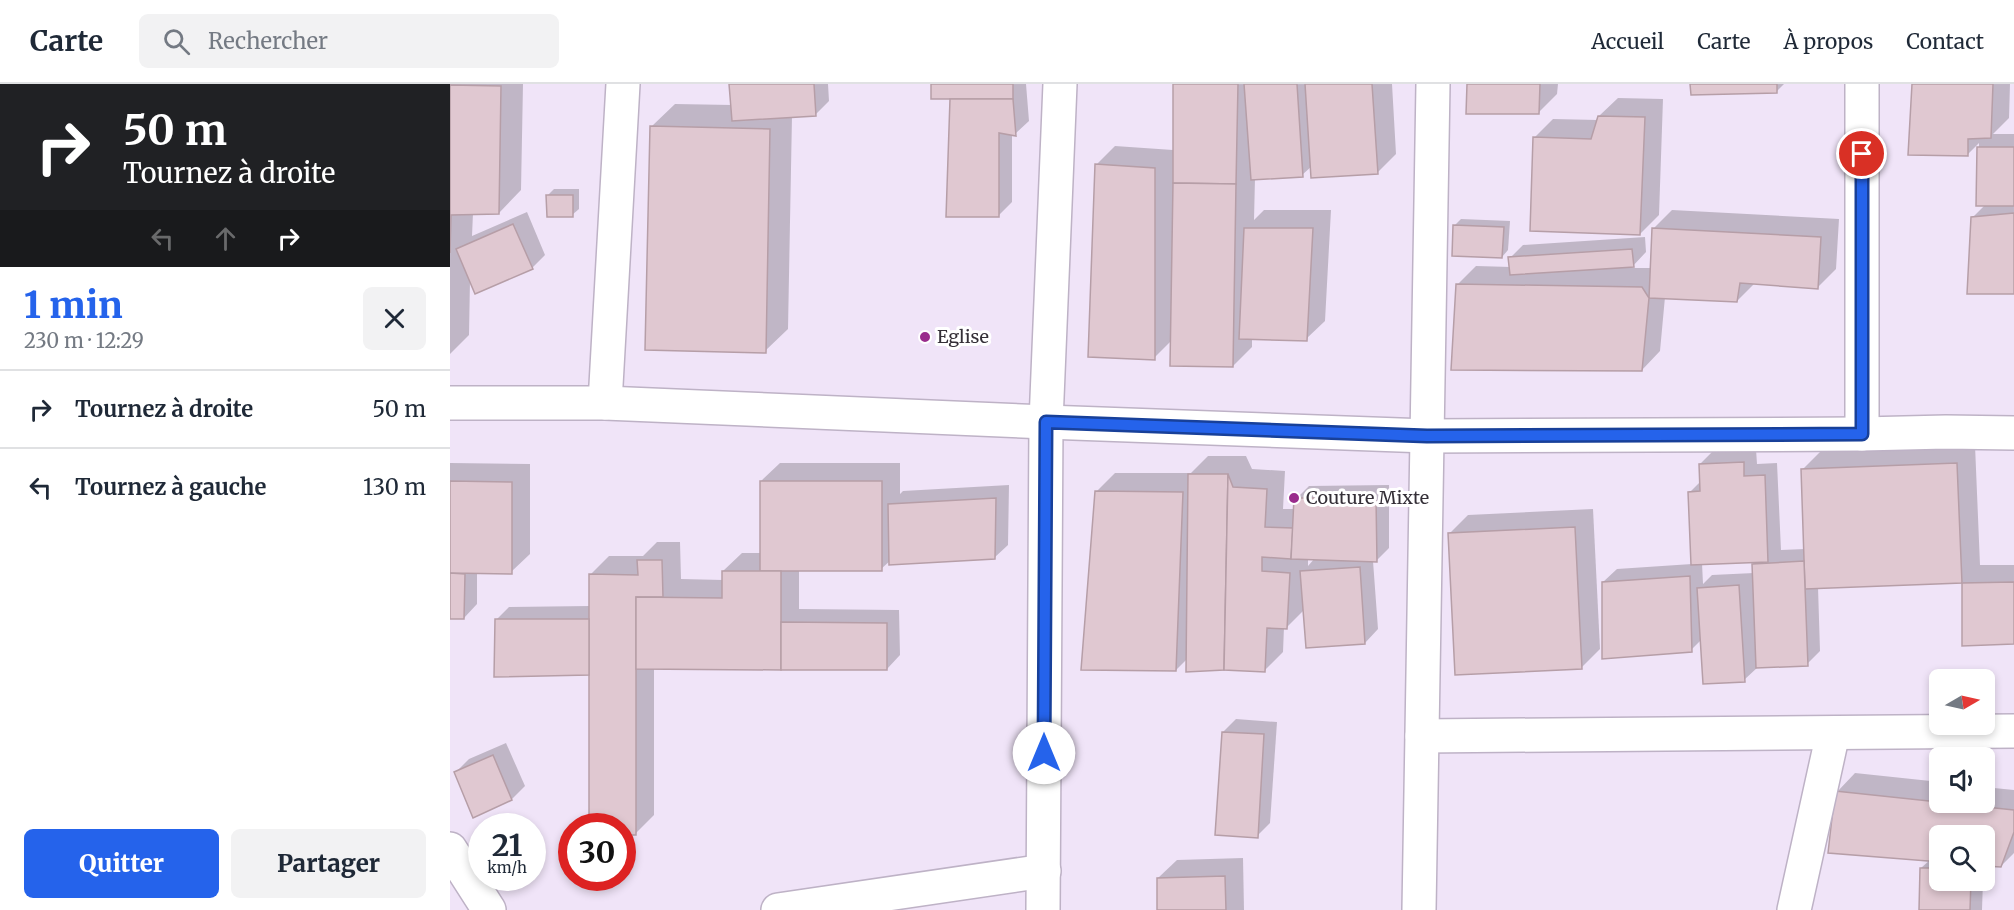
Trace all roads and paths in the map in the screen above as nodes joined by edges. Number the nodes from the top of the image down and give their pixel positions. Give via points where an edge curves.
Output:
1 (623, 84) edge
2 (1060, 84) edge
3 (1433, 84) edge
4 (1862, 84) edge
5 (450, 403) edge
6 (605, 403) junction
7 (1046, 422) junction
8 (1862, 434) junction
9 (2014, 434) edge
10 (1427, 436) junction
11 (2014, 731) edge
12 (1833, 733) junction
13 (1422, 736) junction
14 (450, 849) edge
15 (1044, 871) junction
16 (489, 910) edge
17 (778, 910) edge
18 (1043, 910) edge
19 (1419, 910) edge
20 (1794, 910) edge

1 - 6 street
2 - 7 street
3 - 10 street
4 - 8 street
5 - 6 street
6 - 7 street
7 - 10 street
7 - 15 street
8 - 9 street
8 - 10 street
10 - 13 street
11 - 12 street
12 - 13 street
12 - 20 street
13 - 19 street
14 - 16 street
15 - 17 street
15 - 18 street

